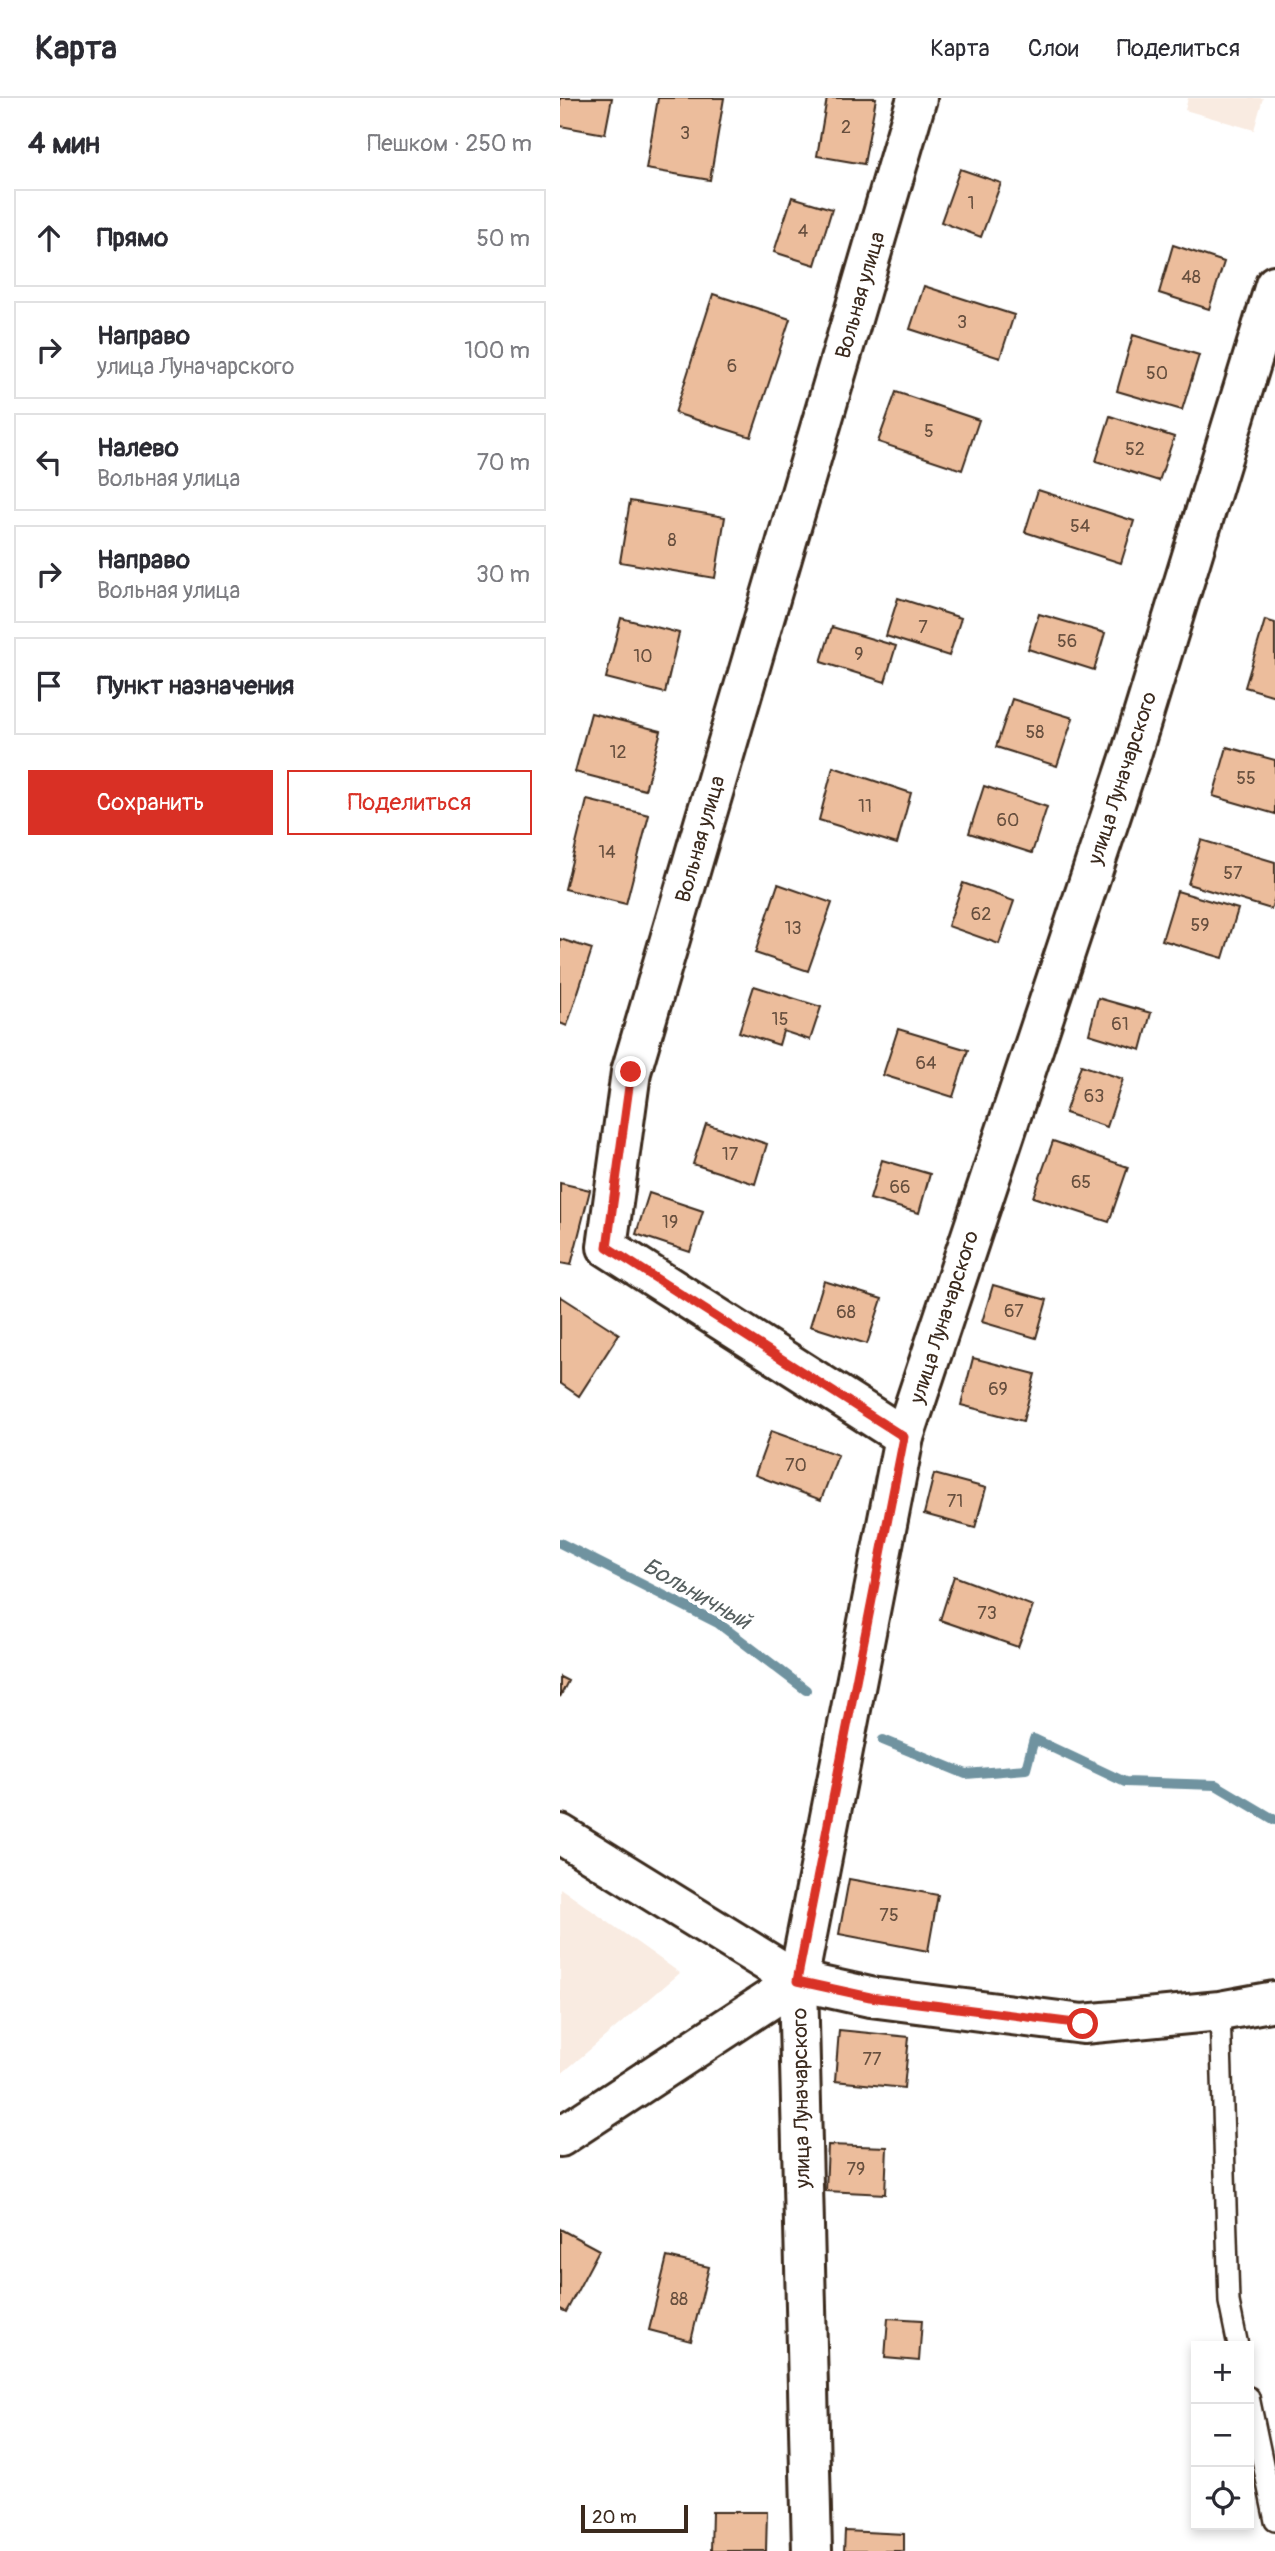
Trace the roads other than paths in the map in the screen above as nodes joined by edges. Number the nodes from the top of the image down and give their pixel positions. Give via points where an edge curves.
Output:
1 (917, 98) edge
2 (1275, 285) edge
3 (904, 1437) junction
4 (560, 1834) edge
5 (797, 1981) junction
6 (1275, 2001) edge
7 (1220, 2011) junction
8 (560, 2137) edge
9 (1237, 2341) edge
10 (1250, 2404) edge
11 (1275, 2521) edge
12 (812, 2551) edge

1 - 3 street, Вольная улица via 631,1072 607,1247
2 - 3 street, улица Луначарского via 1130,758
3 - 5 street, улица Луначарского
4 - 5 street
5 - 7 street via 870,1997 1083,2024
5 - 8 street
5 - 12 street, улица Луначарского
6 - 7 street
7 - 9 lane via 1229,2302
10 - 11 lane

